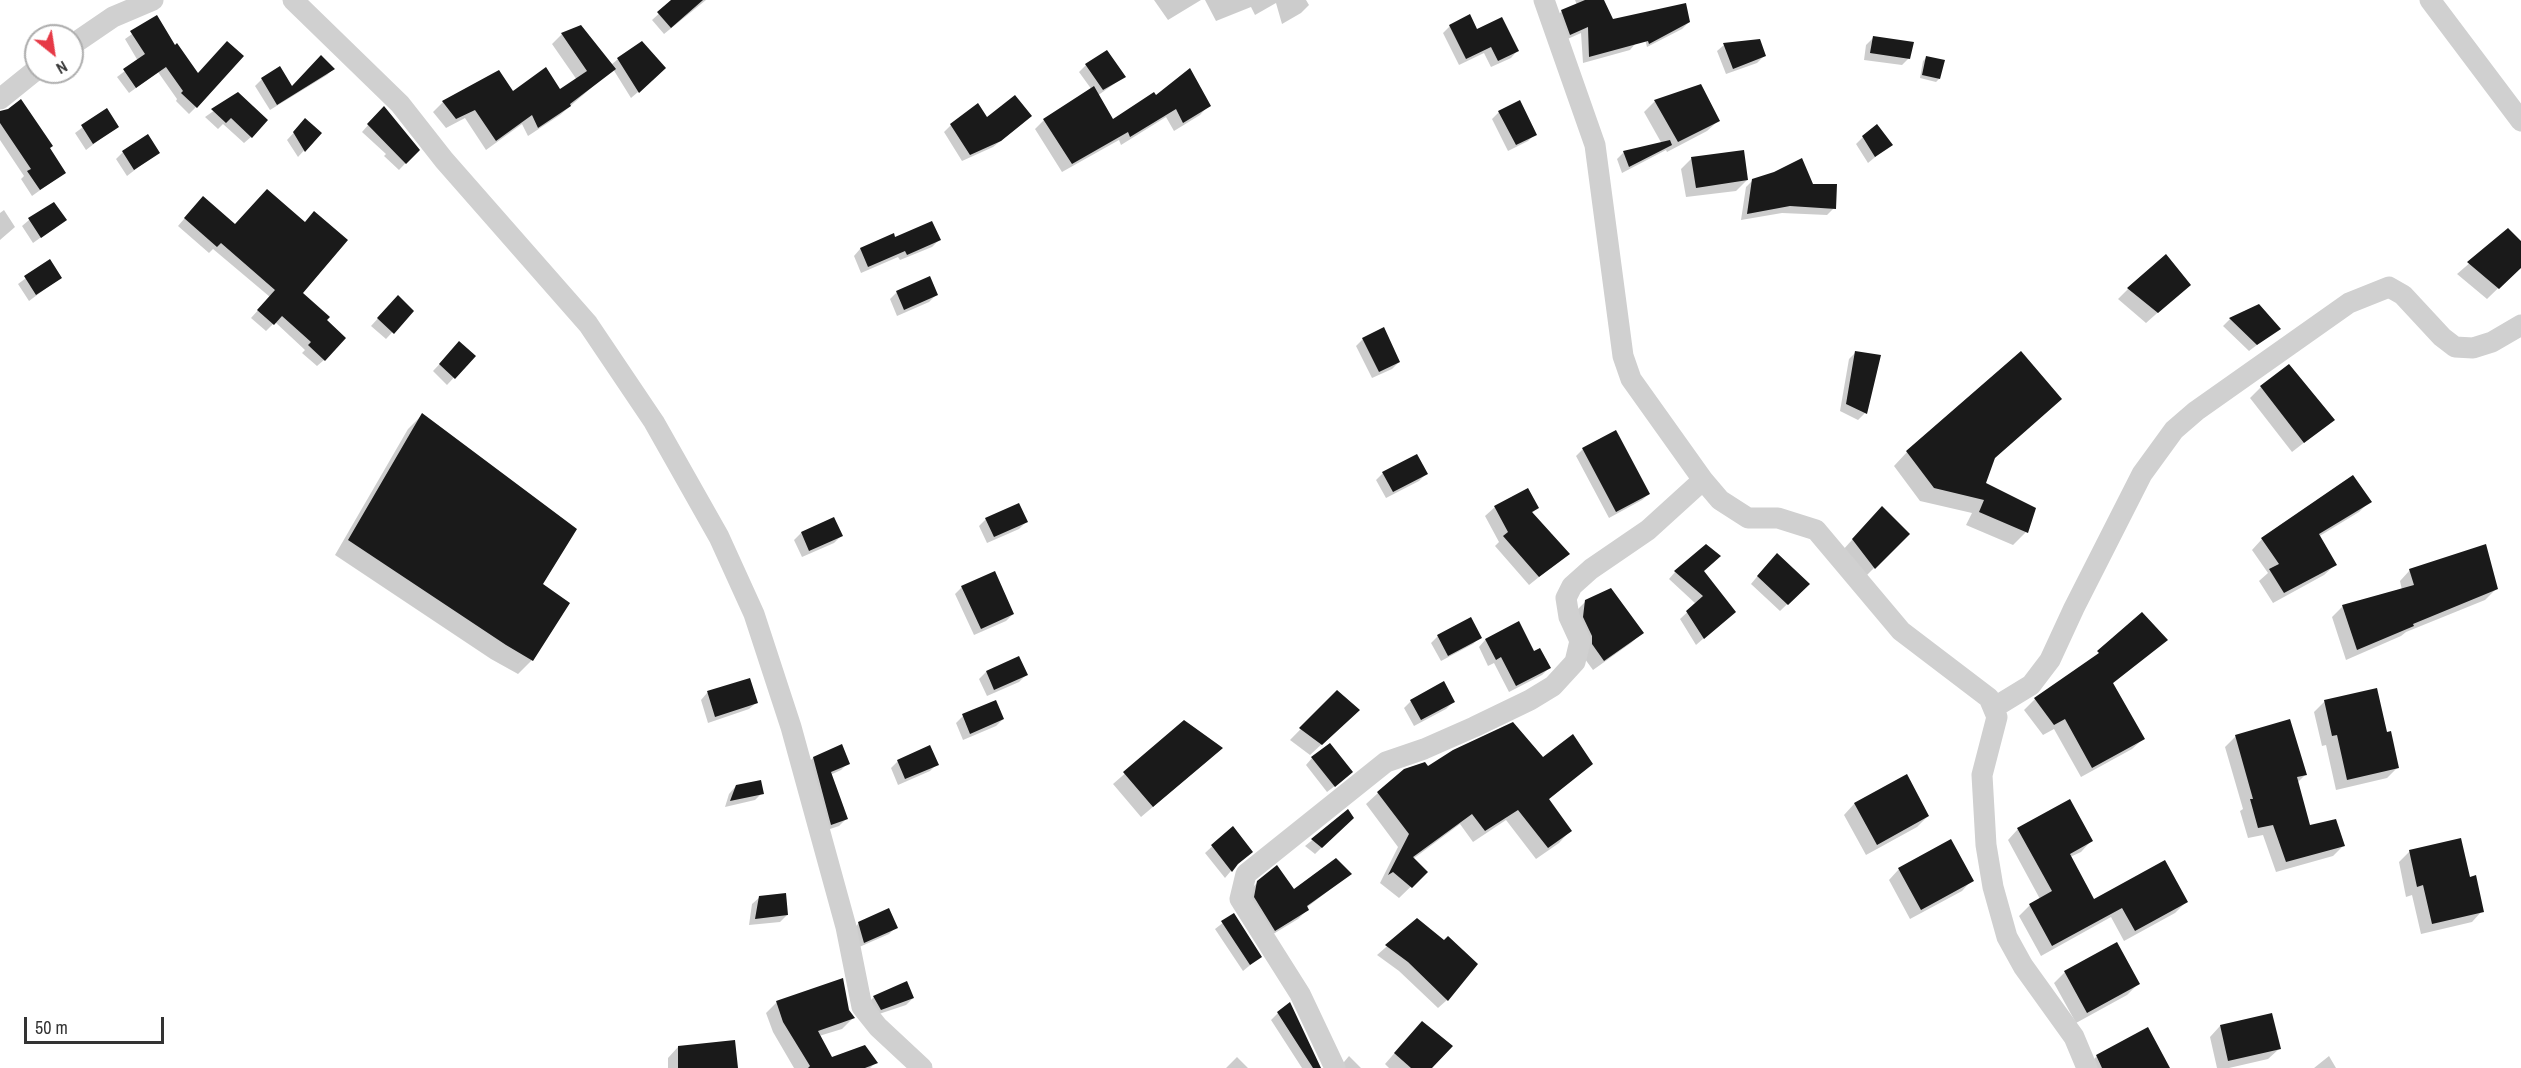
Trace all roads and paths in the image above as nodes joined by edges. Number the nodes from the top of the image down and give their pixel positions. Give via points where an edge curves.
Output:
1 (153, 0) edge
2 (293, 0) edge
3 (1544, 0) edge
4 (2430, 0) edge
5 (84, 37) edge
6 (24, 80) edge
7 (0, 99) edge
8 (2521, 121) edge
9 (2521, 325) edge
10 (1703, 480) junction
11 (1995, 707) junction
12 (922, 1068) edge
13 (1335, 1068) edge
14 (2087, 1068) edge

1 - 5 street via 113,17
2 - 12 street via 400,104 588,324 654,422 719,537 754,614 791,727 846,927 862,1007
3 - 10 street via 1595,146 1623,356 1631,379
4 - 8 street
6 - 7 street
9 - 11 street via 2492,342 2474,348 2455,347 2389,286 2349,303 2196,411 2174,430 2142,474 2050,660 2031,685
10 - 11 street via 1720,500 1748,518 1778,518 1816,530 1901,631 1983,691
10 - 13 street via 1648,530 1572,586 1566,598 1569,618 1580,641 1575,663 1553,686 1474,728 1386,762 1246,874 1240,899 1300,994
11 - 14 street via 1997,717 1982,776 1993,887 2007,937 2074,1037

